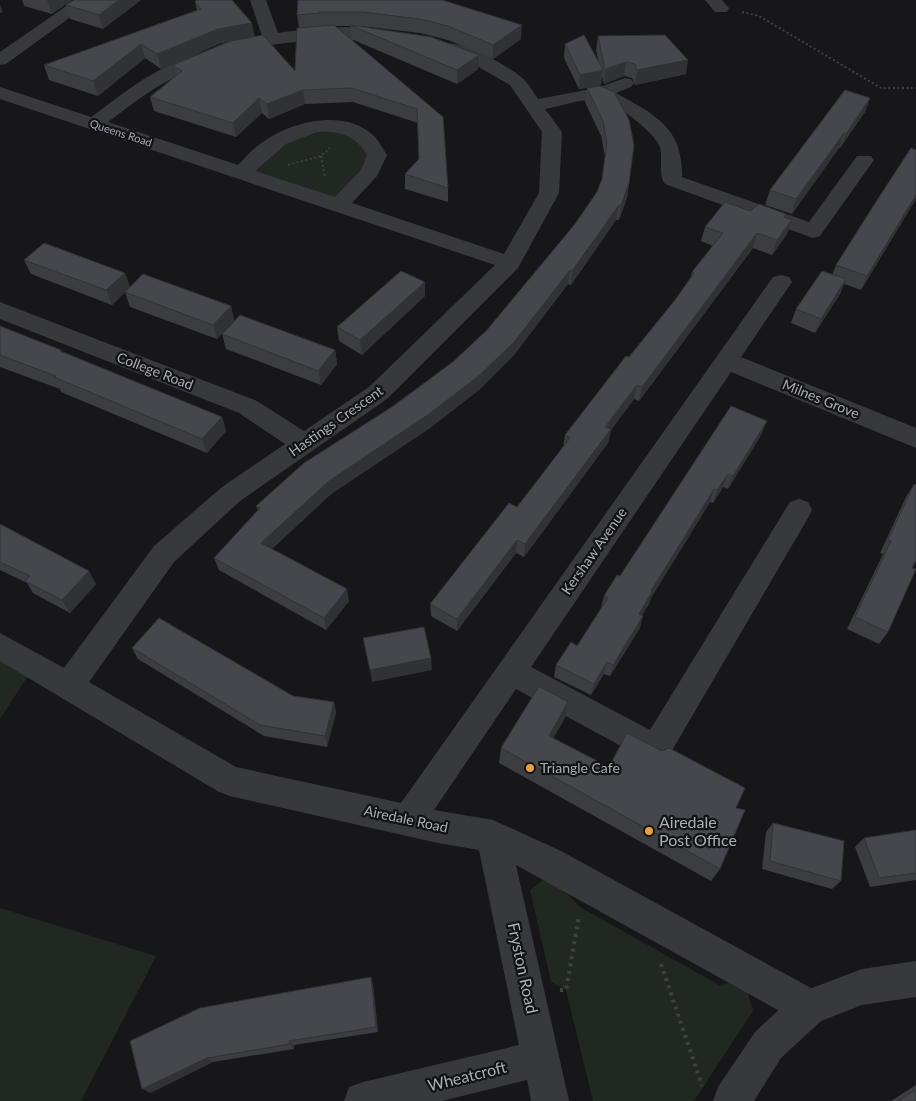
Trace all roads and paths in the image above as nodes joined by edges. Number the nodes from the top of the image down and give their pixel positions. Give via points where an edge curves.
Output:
1 (86, 0) edge
2 (258, 0) edge
3 (717, 4) edge
4 (272, 39) junction
5 (0, 60) edge
6 (625, 83) dead end
7 (916, 88) edge
8 (0, 93) edge
9 (602, 93) junction
10 (534, 105) junction
11 (93, 124) junction
12 (349, 131) junction
13 (864, 160) dead end
14 (246, 175) junction
15 (338, 206) junction
16 (510, 263) junction
17 (781, 282) dead end
18 (0, 310) edge
19 (725, 360) junction
20 (916, 438) edge
21 (304, 444) junction
22 (799, 510) dead end
23 (0, 646) edge
24 (511, 671) junction
25 (69, 685) junction
26 (408, 820) junction
27 (493, 836) junction
28 (586, 883) junction
29 (660, 962) dead end
30 (916, 979) edge
31 (528, 990) junction
32 (809, 1007) junction
33 (542, 1058) junction
34 (718, 1096) edge
35 (363, 1101) edge
36 (550, 1101) edge

1 - 5 street
2 - 4 street
3 - 7 path via 759,16 881,88
4 - 10 street, Hastings Crescent via 312,32 352,32 417,40 476,58 516,81
4 - 11 street, Hastings Crescent via 228,49 159,78
6 - 9 street
8 - 11 street, Queens Road
9 - 10 street
9 - 13 street via 650,121 668,139 674,161 672,180 813,230
10 - 16 street, Hastings Crescent via 552,132 548,193
11 - 14 street, Queens Road
12 - 14 path via 321,156
12 - 14 street via 316,127 293,132 268,146
12 - 15 street via 365,138 377,155 370,172
14 - 15 street, Queens Road
15 - 16 street, Queens Road
16 - 21 street, Hastings Crescent via 378,393
17 - 19 street, Kershaw Avenue
18 - 21 street, College Road via 248,407
19 - 20 street, Milnes Grove
19 - 24 street, Kershaw Avenue
21 - 25 street, Hastings Crescent via 231,494 164,554
22 - 24 street via 656,750
23 - 25 street, Airedale Road
24 - 26 street, Kershaw Avenue
25 - 26 street, Airedale Road via 230,782
26 - 27 street, Airedale Road
27 - 28 street, Airedale Road
27 - 31 street, Fryston Road
28 - 31 path via 566,990
28 - 32 street, Airedale Road
29 - 34 path
30 - 32 street via 862,987
31 - 33 street, Fryston Road
32 - 34 street
33 - 35 street, Wheatcroft
33 - 36 street, Fryston Road

